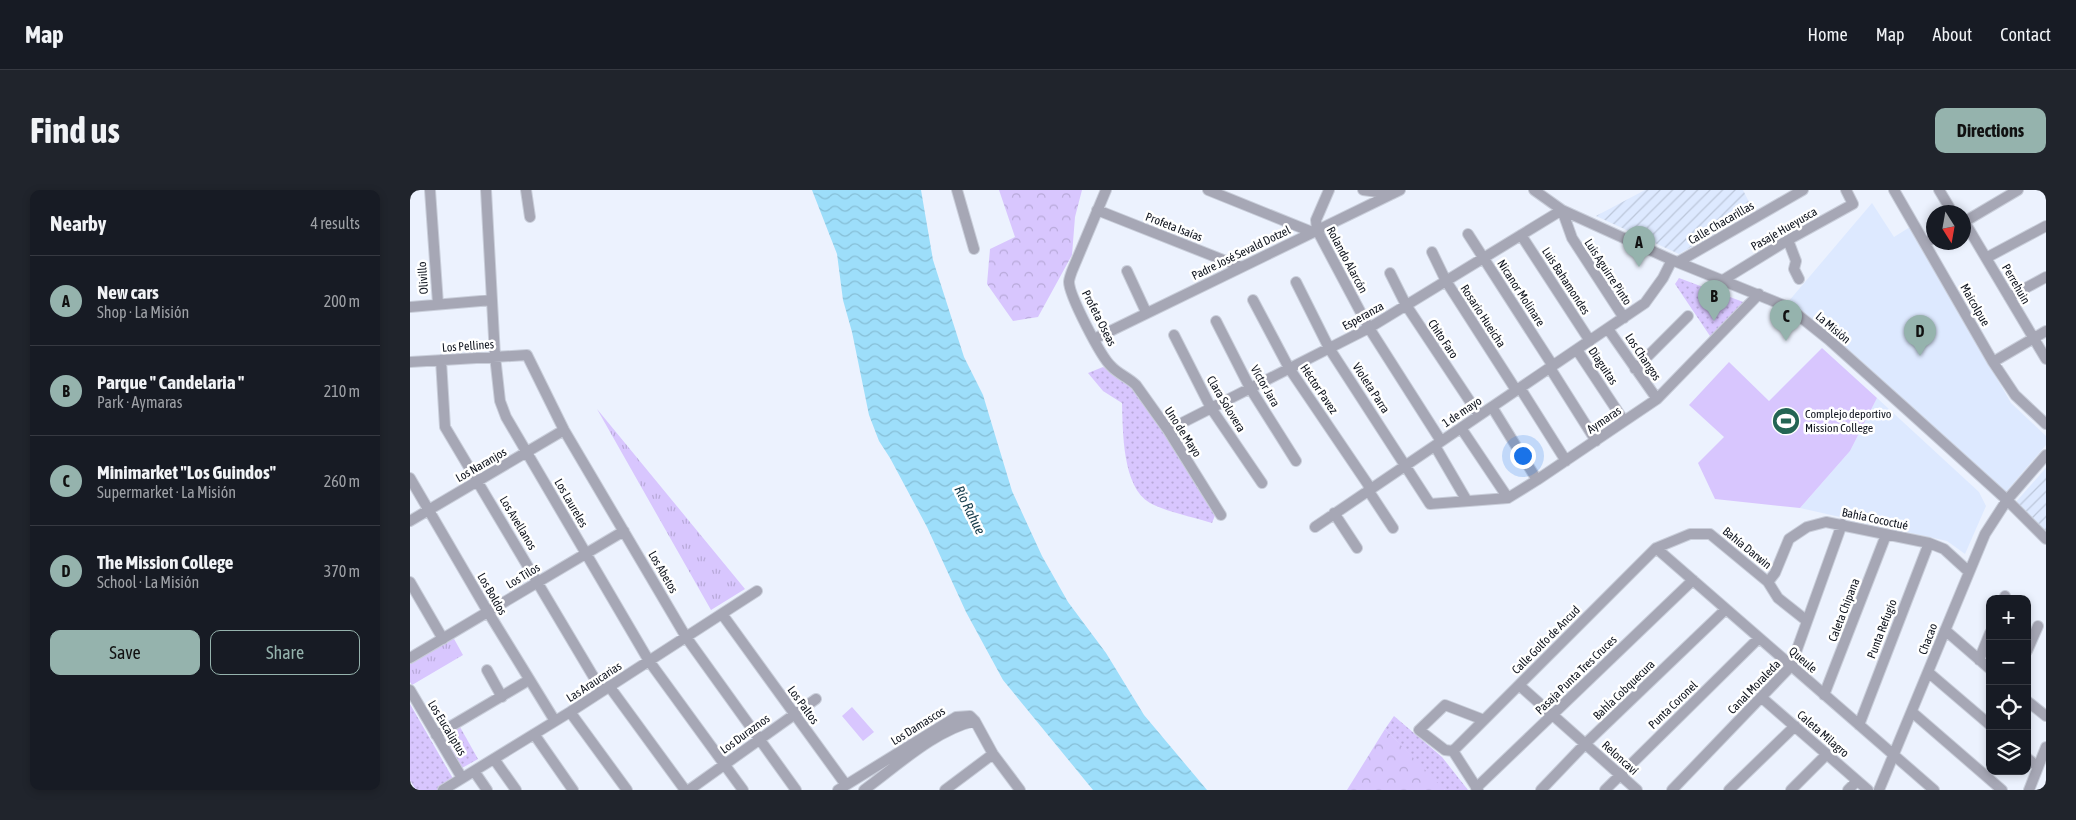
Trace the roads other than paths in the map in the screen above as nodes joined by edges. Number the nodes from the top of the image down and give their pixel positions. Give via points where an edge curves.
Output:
1 (430, 190) edge
2 (486, 190) edge
3 (526, 190) edge
4 (957, 190) edge
5 (1106, 190) edge
6 (1208, 190) edge
7 (1329, 190) edge
8 (1363, 190) edge
9 (1535, 190) edge
10 (1803, 190) edge
11 (1846, 190) edge
12 (1894, 190) edge
13 (1939, 190) edge
14 (2018, 190) edge
15 (1396, 192) edge
16 (1948, 205) edge
17 (1097, 210) junction
18 (1562, 210) junction
19 (530, 217) dead end
20 (1971, 218) edge
21 (1583, 220) junction
22 (2046, 226) edge
23 (1314, 231) junction
24 (1971, 233) edge
25 (1468, 234) dead end
26 (1521, 235) junction
27 (1926, 237) edge
28 (1572, 238) junction
29 (1788, 240) junction
30 (974, 250) dead end
31 (1934, 250) edge
32 (1432, 252) dead end
33 (1484, 258) junction
34 (1986, 258) junction
35 (1675, 261) junction
36 (1241, 267) junction
37 (1740, 269) junction
38 (1127, 271) dead end
39 (1390, 273) dead end
40 (2046, 276) edge
41 (1799, 278) dead end
42 (1724, 280) junction
43 (1446, 281) junction
44 (1296, 282) dead end
45 (1736, 285) junction
46 (1759, 294) junction
47 (2009, 297) junction
48 (492, 300) junction
49 (1253, 300) dead end
50 (438, 304) junction
51 (1406, 305) junction
52 (410, 306) edge
53 (1146, 312) junction
54 (1688, 316) dead end
55 (1624, 318) junction
56 (1216, 321) dead end
57 (1369, 328) junction
58 (1608, 328) junction
59 (2046, 331) edge
60 (1174, 336) dead end
61 (1094, 339) junction
62 (2033, 339) junction
63 (1590, 341) junction
64 (1329, 348) junction
65 (1577, 350) junction
66 (527, 355) joint
67 (495, 356) junction
68 (2046, 359) edge
69 (441, 360) junction
70 (410, 362) edge
71 (1993, 362) junction
72 (1552, 367) junction
73 (1289, 368) junction
74 (1635, 369) junction
75 (1116, 371) joint
76 (1250, 388) junction
77 (1518, 389) junction
78 (1657, 399) junction
79 (1492, 407) junction
80 (1211, 408) junction
81 (1479, 415) junction
82 (1624, 421) junction
83 (2046, 424) edge
84 (1461, 428) junction
85 (564, 430) junction
86 (1168, 430) junction
87 (1596, 441) junction
88 (1438, 443) junction
89 (527, 453) junction
90 (2046, 455) edge
91 (1296, 461) dead end
92 (1566, 461) junction
93 (1406, 465) junction
94 (410, 478) edge
95 (1537, 480) junction
96 (478, 481) junction
97 (1262, 483) dead end
98 (1369, 490) junction
99 (1508, 498) junction
100 (1467, 500) junction
101 (2007, 500) junction
102 (1430, 504) joint
103 (429, 510) junction
104 (1334, 513) junction
105 (1221, 515) dead end
106 (410, 521) edge
107 (1842, 524) junction
108 (1314, 526) dead end
109 (1394, 528) dead end
110 (624, 531) junction
111 (1886, 535) junction
112 (2046, 539) edge
113 (1929, 543) junction
114 (1357, 548) dead end
115 (1656, 548) junction
116 (586, 553) junction
117 (1968, 571) junction
118 (1693, 580) junction
119 (410, 582) edge
120 (539, 582) junction
121 (1768, 582) junction
122 (757, 591) dead end
123 (1726, 609) junction
124 (488, 612) junction
125 (722, 614) junction
126 (1807, 622) junction
127 (2038, 626) dead end
128 (1944, 630) junction
129 (686, 637) junction
130 (1759, 638) junction
131 (443, 639) junction
132 (1987, 640) edge
133 (2031, 642) edge
134 (410, 658) edge
135 (1979, 660) junction
136 (649, 661) junction
137 (1791, 666) junction
138 (1986, 666) edge
139 (487, 670) dead end
140 (1928, 672) junction
141 (530, 680) junction
142 (1519, 685) junction
143 (606, 688) junction
144 (410, 690) edge
145 (1824, 695) junction
146 (502, 697) junction
147 (1761, 698) junction
148 (816, 699) dead end
149 (2031, 703) edge
150 (570, 712) junction
151 (1912, 712) junction
152 (795, 714) junction
153 (1552, 714) junction
154 (2045, 714) edge
155 (1484, 720) junction
156 (555, 721) junction
157 (975, 721) junction
158 (1986, 723) edge
159 (1858, 725) junction
160 (1794, 726) junction
161 (534, 734) junction
162 (436, 735) junction
163 (760, 739) junction
164 (1585, 744) junction
165 (2046, 747) edge
166 (1453, 751) junction
167 (993, 754) junction
168 (1826, 754) junction
169 (1894, 756) junction
170 (494, 759) junction
171 (2031, 761) edge
172 (724, 765) junction
173 (2038, 767) junction
174 (474, 771) junction
175 (1619, 775) junction
176 (462, 778) junction
177 (1857, 780) junction
178 (842, 787) edge
179 (870, 788) edge
180 (1477, 789) edge
181 (443, 790) edge
182 (487, 790) edge
183 (516, 790) edge
184 (573, 790) edge
185 (627, 790) edge
186 (685, 790) edge
187 (689, 790) edge
188 (743, 790) edge
189 (796, 790) edge
190 (945, 790) edge
191 (1020, 790) edge
192 (1541, 790) edge
193 (1604, 790) edge
194 (1637, 790) edge
195 (1672, 790) edge
196 (1729, 790) edge
197 (1791, 790) edge
198 (1848, 790) edge
199 (1868, 790) edge
200 (1879, 790) edge
201 (1934, 790) edge
202 (2002, 790) edge
203 (2029, 790) edge

1 - 50 street, Olivillo
2 - 48 street, Los Laureles
3 - 19 street
4 - 30 street
5 - 17 street, Profeta Oseas
6 - 23 street
7 - 23 street, Rolando Alarcón
8 - 15 street
9 - 18 street, La Misión
10 - 35 street, Calle Chacarillas
11 - 29 street, Pasaje Hueyusca via 1853,204
12 - 27 street, Maicolpue
13 - 16 street
14 - 20 street
15 - 23 street, Padre José Sevald Dotzel
17 - 36 street, Profeta Isaías
17 - 61 street, Profeta Oseas via 1069,282
18 - 21 street, La Misión
18 - 26 street, Esperanza
18 - 28 street, Luis Aguirre Pinto
21 - 28 street, Luis Aguirre Pinto via 1574,225
21 - 35 street, La Misión
22 - 34 street
23 - 36 street, Padre José Sevald Dotzel
23 - 57 street, Rolando Alarcón
24 - 34 street, Perrehuin
25 - 33 street, Nicanor Molinare
26 - 33 street, Esperanza
26 - 63 street, Luis Bahamondes
28 - 55 street, Luis Aguirre Pinto
29 - 37 street, Pasaje Hueyusca
29 - 41 street via 1796,261 1794,270
31 - 71 street, Maicolpue
32 - 43 street, Rosario Hueicha
33 - 43 street, Esperanza
33 - 72 street, Nicanor Molinare
34 - 47 street, Perrehuin
35 - 42 street, La Misión
35 - 55 street, 1 de mayo via 1645,303
36 - 53 street, Padre José Sevald Dotzel
37 - 42 street, Pasaje Hueyusca
37 - 45 street
38 - 53 street
39 - 51 street, Chito Faro
40 - 47 street
42 - 45 street, La Misión
43 - 51 street, Esperanza
43 - 77 street, Rosario Hueicha
44 - 64 street, Violeta Parra
45 - 46 street, La Misión
46 - 78 street, Aymaras
46 - 101 street, La Misión via 1788,307 1828,339
47 - 62 street, Perrehuin
48 - 50 street
48 - 67 street, Los Laureles
49 - 73 street, Héctor Pavez
50 - 52 street
51 - 57 street, Esperanza
51 - 81 street, Chito Faro
53 - 61 street, Padre José Sevald Dotzel
54 - 74 street
55 - 58 street, 1 de mayo
56 - 76 street, Víctor Jara
57 - 64 street, Esperanza
57 - 88 street, Rolando Alarcón
58 - 63 street, 1 de mayo
58 - 74 street, Los Changos
59 - 62 street
60 - 80 street, Clara Solovera
61 - 75 street, Profeta Oseas
62 - 68 street, Perrehuin
62 - 71 street
63 - 65 street, 1 de mayo
64 - 73 street, Esperanza
64 - 93 street, Violeta Parra
65 - 72 street, 1 de mayo
65 - 82 street, Diaguitas
66 - 67 street, Los Pellines
66 - 85 street, Los Abetos
67 - 69 street, Los Pellines
67 - 89 street, Los Laureles via 500,402
69 - 70 street, Los Pellines
69 - 96 street, Los Avellanos via 445,427
71 - 83 street, Maicolpue via 2015,395
72 - 77 street, 1 de mayo
72 - 87 street, Nicanor Molinare
73 - 76 street, Esperanza
73 - 98 street, Héctor Pavez
74 - 78 street, Los Changos
75 - 86 street, Uno de Mayo via 1136,385
76 - 80 street, Esperanza
76 - 91 street, Víctor Jara
77 - 79 street, 1 de mayo
77 - 92 street, Rosario Hueicha
78 - 82 street, Aymaras
79 - 81 street, 1 de mayo
79 - 95 street
80 - 86 street, Esperanza
80 - 97 street, Clara Solovera
81 - 84 street, 1 de mayo
82 - 87 street, Aymaras
84 - 88 street, 1 de mayo
84 - 99 street
85 - 89 street, Los Naranjos
85 - 110 street, Los Abetos
86 - 105 street, Uno de Mayo
87 - 92 street, Aymaras
88 - 93 street, 1 de mayo
88 - 100 street, Rolando Alarcón
89 - 96 street, Los Naranjos
89 - 116 street, Los Laureles
90 - 101 street, Chacao
92 - 95 street, Aymaras
93 - 98 street, 1 de mayo
93 - 102 street, Violeta Parra
94 - 103 street, Los Boldos
95 - 99 street, Aymaras
96 - 103 street, Los Naranjos
96 - 120 street, Los Avellanos
98 - 104 street, 1 de mayo
98 - 109 street, Héctor Pavez
99 - 100 street, Aymaras
100 - 102 street, Aymaras
101 - 112 street, La Misión
101 - 117 street, Chacao via 1985,534
103 - 106 street, Los Naranjos
103 - 124 street, Los Boldos
104 - 108 street, 1 de mayo
104 - 114 street
107 - 111 street, Bahía Cococtué
107 - 121 street, Bahía Cococtué via 1826,522 1798,532 1789,539
107 - 126 street, Canal Moraleda
110 - 116 street, Los Tilos
110 - 129 street, Los Abetos
111 - 113 street, Bahía Cococtué
111 - 145 street, Caleta Chipana
113 - 117 street, Bahía Cococtué via 1944,549
113 - 159 street, Punta Refugio
115 - 118 street, Queule
115 - 121 street, Bahía Darwin via 1690,534 1710,534
115 - 142 street, Calle Golfo de Ancud
116 - 120 street, Los Tilos
116 - 136 street, Los Laureles
117 - 128 street, Chacao
118 - 123 street, Queule
118 - 153 street, Pasaja Punta Tres Cruces
119 - 131 street
120 - 124 street, Los Tilos
120 - 143 street, Los Avellanos
121 - 126 street, Bahía Darwin via 1778,598
122 - 125 street, Las Araucarias
123 - 130 street, Queule
123 - 164 street, BahÍa Cobquecura
124 - 131 street, Los Tilos
124 - 141 street, Los Boldos
125 - 129 street, Las Araucarias
125 - 152 street, Los Paltos
126 - 137 street, Canal Moraleda
127 - 133 street
128 - 135 street
128 - 140 street, Chacao
129 - 136 street, Las Araucarias
129 - 163 street, Los Abetos
130 - 137 street, Queule
130 - 175 street, Punta Coronel
131 - 134 street, Los Tilos
132 - 135 street
135 - 138 street
136 - 143 street, Las Araucarias
136 - 172 street, Los Laureles
137 - 145 street, Queule
137 - 147 street, Canal Moraleda
139 - 146 street
140 - 151 street, Chacao
140 - 158 street
141 - 146 street
141 - 156 street, Los Boldos
142 - 153 street, Reloncaví
142 - 155 street, Calle Golfo de Ancud
143 - 150 street, Las Araucarias
143 - 186 street, Los Avellanos
144 - 162 street, Los Eucaliptus
145 - 159 street, Queule
146 - 162 street
147 - 160 street, Caleta Milagro
147 - 195 street, Canal Moraleda
148 - 152 street, Los Duraznos
149 - 154 street
150 - 156 street, Las Araucarias
150 - 185 street
151 - 169 street, Chacao
151 - 202 street
152 - 163 street, Los Duraznos
152 - 178 street, Los Paltos
153 - 164 street, Reloncaví
153 - 180 street, Pasaja Punta Tres Cruces
155 - 166 street, Calle Golfo de Ancud
155 - 166 street via 1445,705 1419,730 1445,750
156 - 161 street, Las Araucarias
157 - 167 street
157 - 178 street, Los Damascos via 970,716 956,717
157 - 179 street, Los Damascos via 942,733
159 - 169 street, Queule
160 - 168 street, Caleta Milagro
160 - 196 street
161 - 170 street, Las Araucarias
161 - 184 street
162 - 176 street, Los Eucaliptus
163 - 172 street, Los Duraznos
163 - 189 street, Los Abetos
164 - 175 street, Reloncaví
164 - 192 street, BahÍa Cobquecura
165 - 173 street
166 - 180 street
167 - 190 street
167 - 191 street
168 - 177 street, Caleta Milagro
168 - 197 street
169 - 200 street, Chacao
169 - 201 street, Queule
170 - 174 street, Las Araucarias
170 - 183 street
171 - 173 street
172 - 187 street, Los Duraznos
172 - 188 street, Los Laureles
173 - 203 street
174 - 176 street, Las Araucarias
174 - 182 street
175 - 193 street, Punta Coronel
175 - 194 street, Reloncaví
176 - 181 street, Las Araucarias
177 - 198 street
177 - 199 street, Caleta Milagro
178 - 179 street via 854,782

